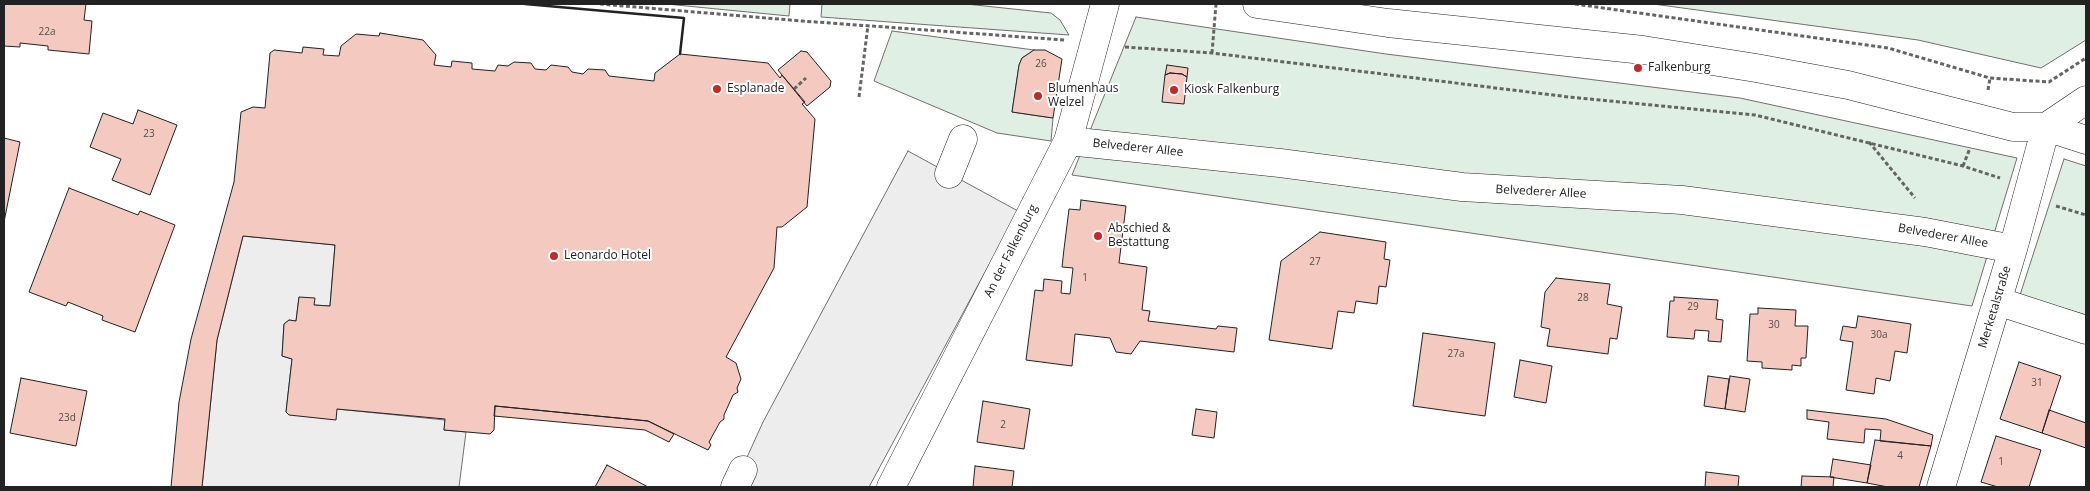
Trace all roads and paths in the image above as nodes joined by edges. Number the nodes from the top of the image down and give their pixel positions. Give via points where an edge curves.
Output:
1 (600, 4) edge
2 (1105, 4) edge
3 (1216, 4) edge
4 (1257, 4) edge
5 (1575, 4) edge
6 (868, 25) junction
7 (1093, 44) junction
8 (1212, 53) junction
9 (2086, 58) edge
10 (806, 78) dead end
11 (794, 89) dead end
12 (859, 97) dead end
13 (2086, 100) edge
14 (2046, 127) junction
15 (963, 139) dead end
16 (2086, 140) edge
17 (1068, 141) junction
18 (1869, 142) junction
19 (949, 174) dead end
20 (2030, 188) junction
21 (1918, 200) dead end
22 (2012, 249) junction
23 (1997, 301) junction
24 (2086, 330) edge
25 (891, 487) edge
26 (1941, 487) edge

1 - 6 path
2 - 7 street, An der Falkenburg
3 - 8 path
4 - 14 street via 1388,23 1652,52 1848,85 2013,127
5 - 9 path via 1888,48 1990,78 2049,82
6 - 7 path
6 - 12 path
7 - 8 path
7 - 17 street, An der Falkenburg
8 - 18 path via 1569,97 1755,115
10 - 11 path
13 - 14 street
14 - 16 street
14 - 20 street, Merketalstraße
15 - 19 street
17 - 22 street, Belvederer Allee via 1280,163 1462,187 1682,200 1925,232
17 - 25 street, An der Falkenburg
18 - 20 path
18 - 21 path
20 - 22 street, Merketalstraße
22 - 23 street, Merketalstraße
23 - 24 street
23 - 26 street, Merketalstraße

